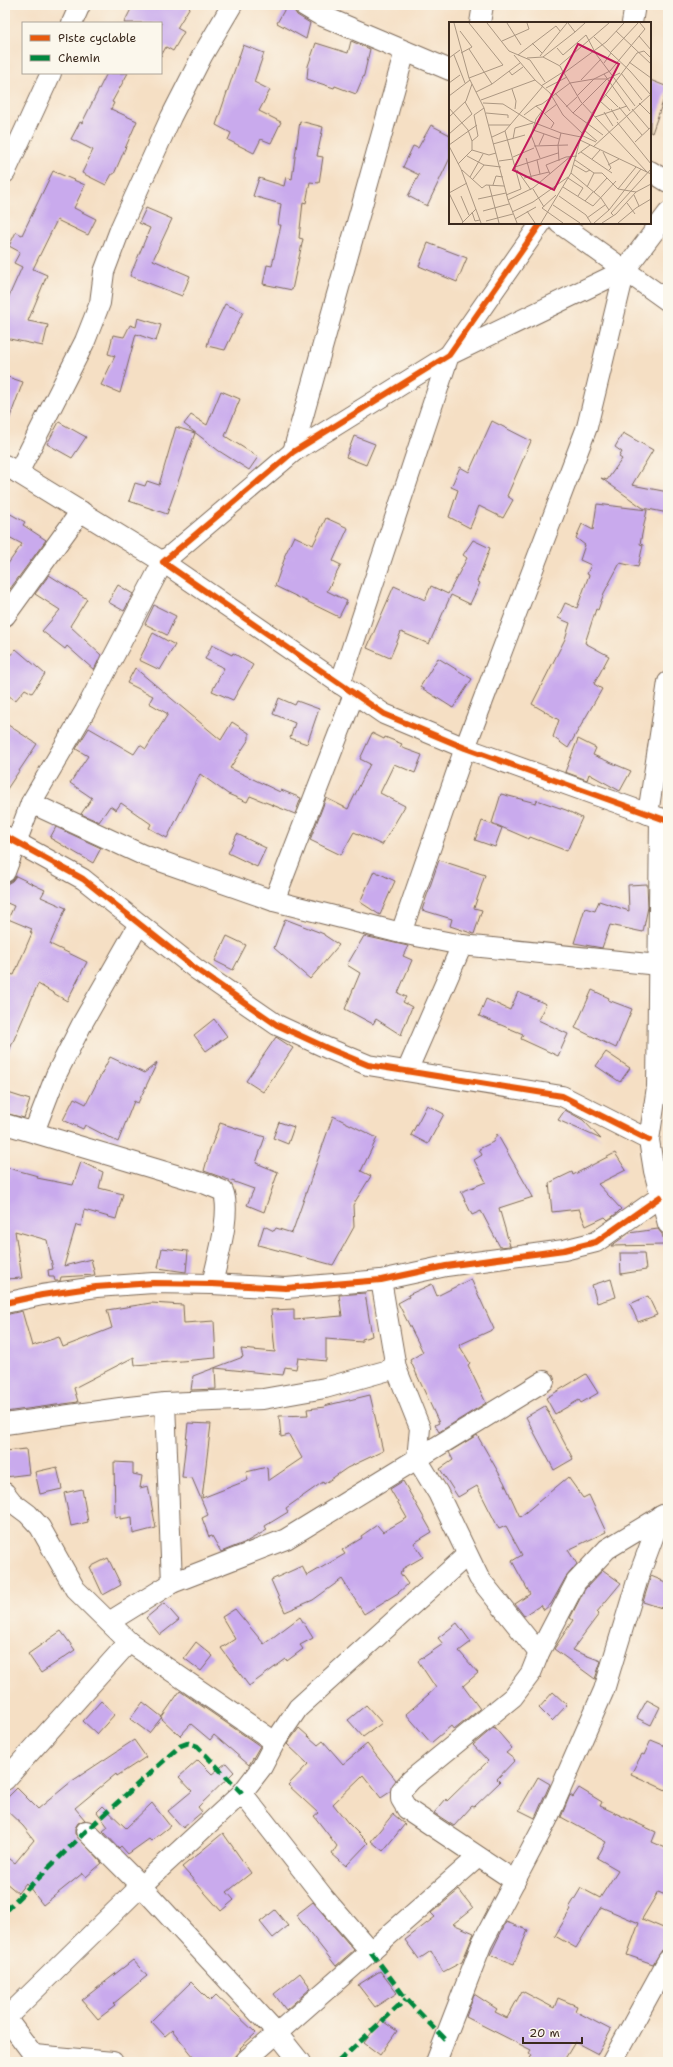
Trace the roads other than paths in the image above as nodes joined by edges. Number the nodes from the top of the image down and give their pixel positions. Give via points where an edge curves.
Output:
1 (80, 5) edge
2 (232, 5) edge
3 (483, 5) edge
4 (635, 5) edge
5 (314, 8) edge
6 (72, 22) edge
7 (480, 22) edge
8 (632, 22) edge
9 (405, 51) junction
10 (449, 70) edge
11 (51, 74) edge
12 (651, 172) edge
13 (5, 173) edge
14 (668, 182) edge
15 (668, 213) edge
16 (540, 224) edge
17 (560, 224) edge
18 (625, 270) junction
19 (668, 301) edge
20 (449, 355) junction
21 (293, 452) junction
22 (12, 469) edge
23 (81, 511) junction
24 (163, 562) junction
25 (5, 616) edge
26 (668, 682) edge
27 (347, 689) junction
28 (465, 748) junction
29 (32, 803) junction
30 (659, 818) edge
31 (11, 839) edge
32 (5, 872) edge
33 (274, 902) junction
34 (139, 924) junction
35 (401, 933) junction
36 (462, 945) junction
37 (663, 965) edge
38 (407, 1072) junction
39 (663, 1088) edge
40 (5, 1124) edge
41 (34, 1132) junction
42 (649, 1140) junction
43 (661, 1171) edge
44 (660, 1197) junction
45 (668, 1224) edge
46 (381, 1280) junction
47 (212, 1284) junction
48 (5, 1303) edge
49 (396, 1368) junction
50 (544, 1381) dead end
51 (165, 1404) junction
52 (5, 1424) edge
53 (417, 1460) junction
54 (5, 1493) edge
55 (664, 1514) edge
56 (467, 1555) junction
57 (172, 1583) junction
58 (109, 1622) junction
59 (129, 1642) junction
60 (539, 1653) junction
61 (275, 1742) junction
62 (5, 1780) edge
63 (242, 1793) junction
64 (86, 1831) dead end
65 (478, 1857) junction
66 (515, 1881) junction
67 (141, 1886) junction
68 (371, 1952) junction
69 (668, 1960) edge
70 (5, 2018) edge
71 (276, 2032) junction
72 (36, 2058) edge
73 (113, 2062) edge
74 (244, 2062) edge
75 (300, 2062) edge
76 (436, 2062) edge
77 (612, 2062) edge

1 - 6 street
2 - 22 street via 171,117 121,227 104,272 100,303 88,334
3 - 7 street
4 - 8 street
5 - 9 street
9 - 10 street
9 - 21 street
11 - 13 street
12 - 14 street
15 - 18 street
16 - 20 street
17 - 18 street
18 - 19 street
18 - 20 street
18 - 28 street via 587,427
20 - 21 street
20 - 27 street
21 - 24 street
22 - 23 street
23 - 24 street
23 - 25 street
24 - 27 street
24 - 29 street via 85,711
26 - 30 street
27 - 28 street via 384,714
27 - 33 street
28 - 30 street
28 - 35 street
29 - 31 street
29 - 33 street via 143,855
30 - 37 street
31 - 32 street
31 - 34 street via 83,879
33 - 35 street
34 - 38 street via 196,969 277,1025 368,1065
34 - 41 street via 79,1028 56,1075
35 - 36 street
36 - 37 street
36 - 38 street
37 - 39 street
38 - 42 street via 562,1096
39 - 42 street
40 - 41 street
41 - 47 street via 223,1191 227,1213
42 - 43 street
43 - 44 street
44 - 45 street
44 - 46 street via 596,1242 564,1250 446,1266
46 - 47 street via 286,1288
46 - 49 street
47 - 48 street via 153,1283 96,1287
49 - 51 street via 325,1388 263,1399
49 - 53 street via 420,1428
50 - 53 street
51 - 52 street
51 - 57 street
53 - 56 street via 438,1493
53 - 57 street via 286,1539
54 - 58 street via 40,1527 76,1589
55 - 60 street via 607,1549 576,1582
55 - 66 street via 638,1578 604,1690 547,1820
56 - 60 street via 479,1578
56 - 61 street via 298,1708
57 - 58 street
58 - 59 street
59 - 61 street
59 - 62 street
60 - 65 street via 531,1673 513,1696 401,1791 401,1799 407,1809
61 - 63 street via 262,1767
63 - 67 street
63 - 68 street via 325,1899
64 - 67 street
65 - 66 street
65 - 68 street
66 - 76 street via 482,1943
67 - 70 street
67 - 71 street
68 - 71 street
69 - 77 street
70 - 72 street
71 - 74 street
71 - 75 street
72 - 73 street

